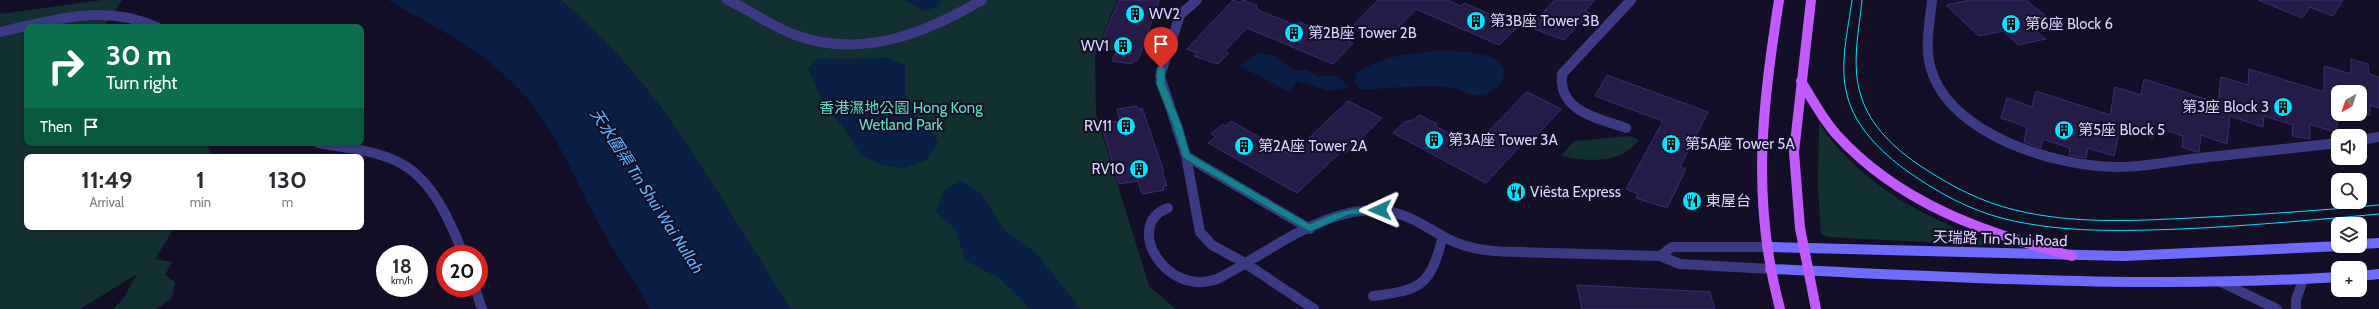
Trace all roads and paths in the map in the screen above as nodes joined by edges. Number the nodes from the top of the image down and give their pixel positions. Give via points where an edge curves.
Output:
1 (727, 0) edge
2 (982, 0) edge
3 (1197, 0) edge
4 (1631, 0) edge
5 (1779, 0) edge
6 (1811, 0) edge
7 (1932, 0) edge
8 (40, 24) edge
9 (148, 24) edge
10 (24, 27) edge
11 (0, 32) edge
12 (1802, 81) junction
13 (1626, 128) dead end
14 (2379, 137) edge
15 (2367, 139) edge
16 (2331, 144) edge
17 (334, 146) edge
18 (1186, 156) junction
19 (1168, 208) dead end
20 (1310, 229) junction
21 (1443, 236) junction
22 (2379, 243) edge
23 (2367, 244) edge
24 (460, 245) edge
25 (1767, 247) junction
26 (1803, 247) junction
27 (2331, 247) edge
28 (1660, 256) junction
29 (2072, 256) junction
30 (1245, 262) junction
31 (1770, 269) junction
32 (1807, 270) junction
33 (2379, 274) edge
34 (2367, 275) edge
35 (2331, 278) edge
36 (2303, 280) junction
37 (2223, 283) junction
38 (1373, 296) dead end
39 (478, 297) edge
40 (482, 309) edge
41 (1314, 309) edge
42 (1780, 309) edge
43 (1816, 309) edge
44 (2277, 309) edge
45 (2296, 309) edge

1 - 2 street via 796,36 838,44 862,44 886,42 924,31
3 - 18 street via 1180,15 1160,76
4 - 13 street via 1562,74 1560,81 1560,88 1568,102 1580,110
5 - 25 main road via 1766,84 1762,135 1762,191
6 - 12 main road
7 - 16 street via 1929,60 1942,92 1977,124 2028,151 2078,164 2120,167
8 - 9 street via 85,15 123,15
10 - 11 street
12 - 26 main road via 1794,152 1797,206
12 - 29 main road via 1821,115 1836,134 1868,164 1906,193 1929,207 1983,230
14 - 15 street
17 - 24 street via 372,153 403,164 430,189
18 - 20 street
18 - 30 street via 1200,232 1212,245
19 - 30 street, 天瑞路 Tin Shui Road via 1156,213 1148,222 1153,254 1162,268 1199,283 1220,277
20 - 21 street, 天瑞路 Tin Shui Road via 1334,216 1348,212 1380,210 1411,218
20 - 30 street, 天瑞路 Tin Shui Road
21 - 28 street, 天瑞路 Tin Shui Road via 1471,248
21 - 38 street via 1434,270 1418,288
22 - 23 main road
25 - 26 main road, 天瑞路 Tin Shui Road
25 - 28 street, 天瑞路 Tin Shui Road via 1672,247
25 - 31 main road
26 - 29 main road, 天瑞路 Tin Shui Road
26 - 32 main road
27 - 29 main road, 天瑞路 Tin Shui Road via 2221,253
28 - 31 street, 天瑞路 Tin Shui Road via 1680,264
30 - 41 street
31 - 32 main road, 天瑞路 Tin Shui Road
31 - 42 main road
32 - 37 main road, 天瑞路 Tin Shui Road via 2040,281
32 - 43 main road
33 - 34 main road
35 - 36 main road, 天瑞路 Tin Shui Road
36 - 37 main road, 天瑞路 Tin Shui Road
36 - 45 street via 2296,300
37 - 44 street
39 - 40 street

